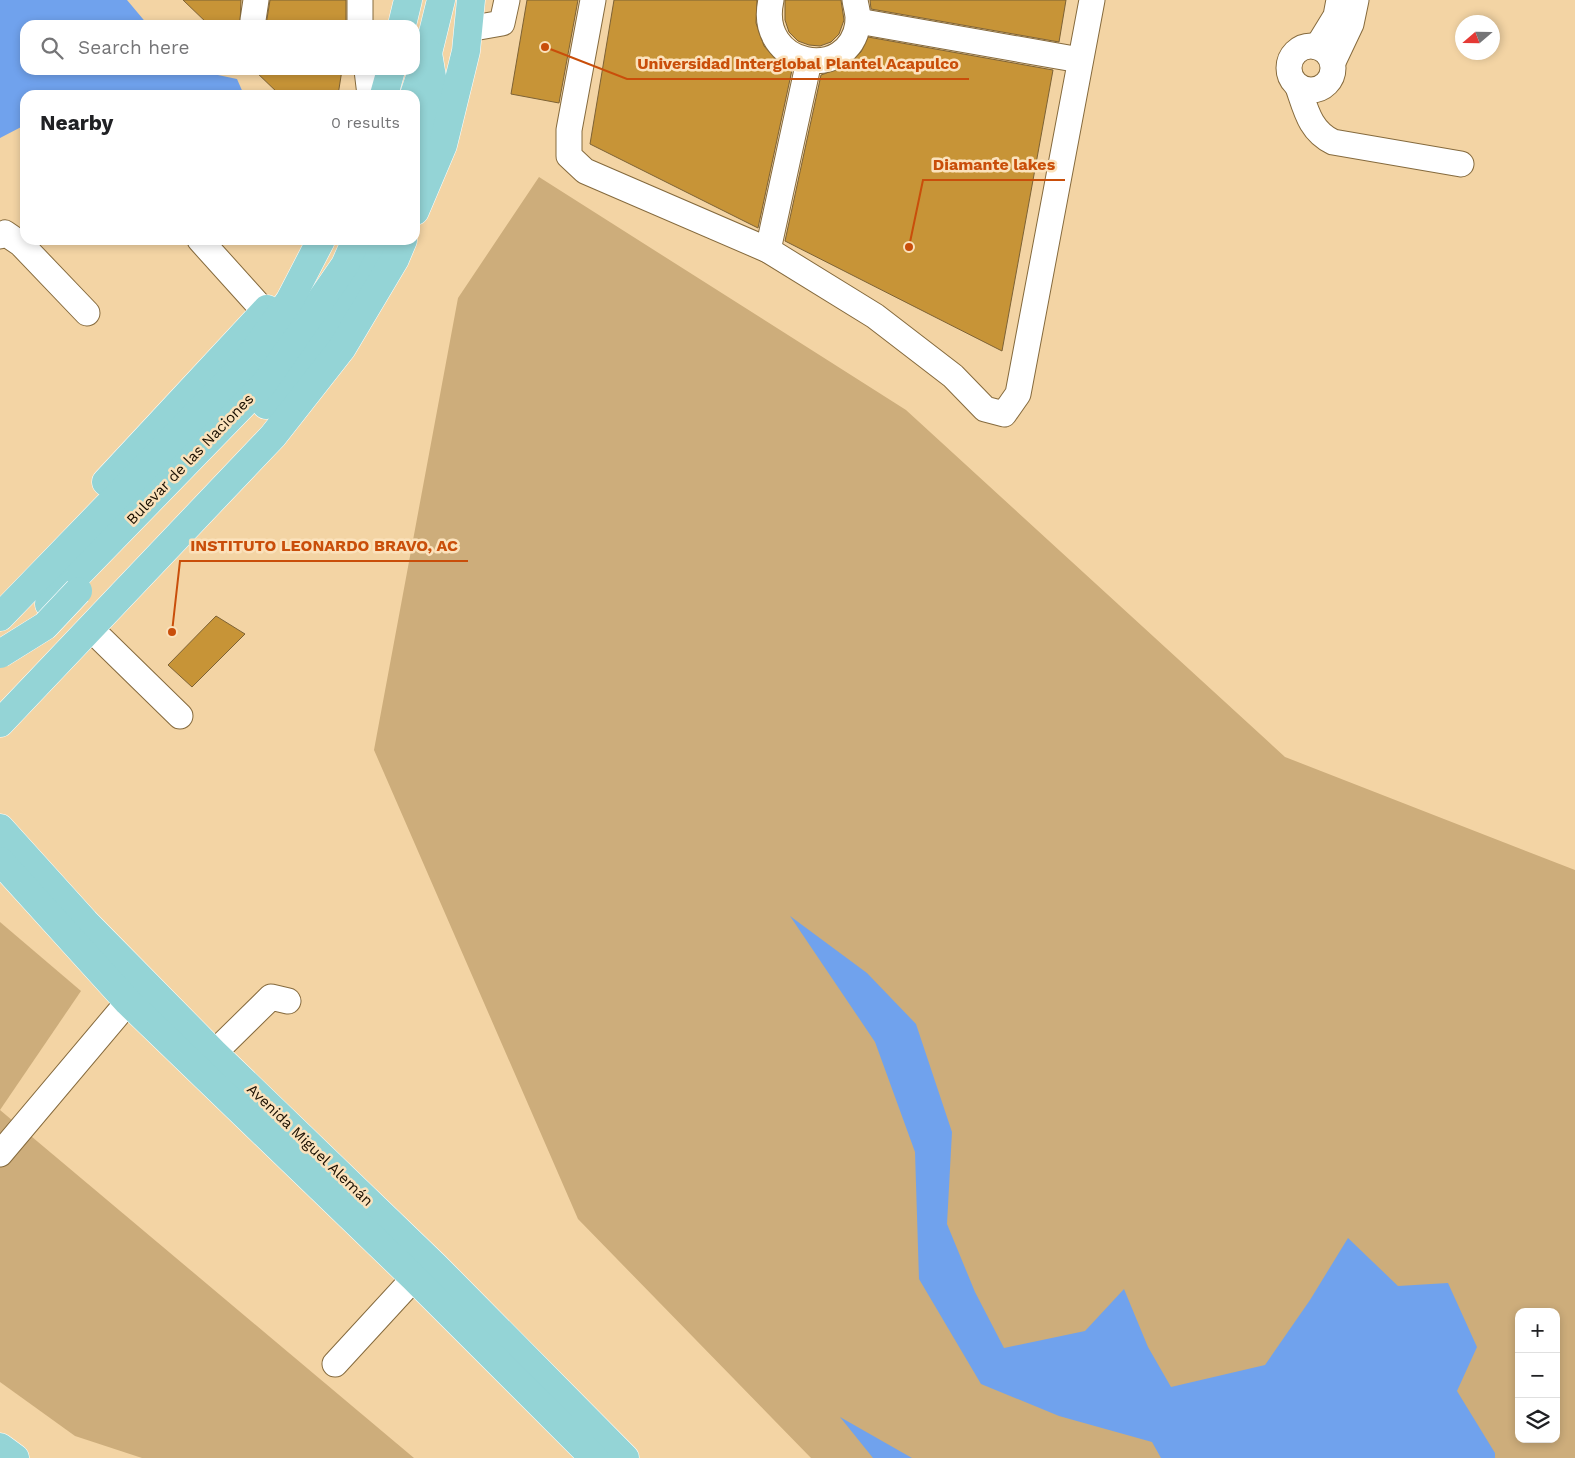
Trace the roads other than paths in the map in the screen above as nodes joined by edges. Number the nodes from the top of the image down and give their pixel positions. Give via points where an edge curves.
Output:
1 (360, 0) edge
2 (408, 0) edge
3 (441, 0) edge
4 (472, 0) edge
5 (507, 0) edge
6 (593, 0) edge
7 (768, 0) edge
8 (1092, 0) edge
9 (1339, 0) edge
10 (1356, 0) edge
11 (857, 11) edge
12 (360, 20) edge
13 (403, 20) edge
14 (468, 30) junction
15 (428, 54) junction
16 (1325, 54) junction
17 (1080, 60) junction
18 (809, 62) junction
19 (368, 75) edge
20 (390, 75) edge
21 (1298, 86) junction
22 (369, 90) edge
23 (385, 90) edge
24 (416, 90) edge
25 (420, 142) edge
26 (1460, 164) dead end
27 (420, 199) edge
28 (0, 236) edge
29 (20, 243) edge
30 (22, 245) edge
31 (205, 245) edge
32 (319, 245) edge
33 (354, 245) edge
34 (379, 245) edge
35 (401, 245) edge
36 (768, 250) junction
37 (306, 268) junction
38 (264, 311) junction
39 (87, 313) dead end
40 (0, 599) edge
41 (0, 617) edge
42 (90, 628) junction
43 (0, 654) edge
44 (0, 660) edge
45 (180, 716) dead end
46 (5, 717) edge
47 (0, 744) edge
48 (0, 828) edge
49 (0, 861) edge
50 (288, 1001) dead end
51 (128, 1002) junction
52 (214, 1053) junction
53 (0, 1154) edge
54 (414, 1278) junction
55 (335, 1364) dead end
56 (0, 1448) edge
57 (15, 1458) edge
58 (594, 1458) edge
59 (625, 1458) edge

1 - 12 street
2 - 13 main road
3 - 15 main road
4 - 14 main road
5 - 14 street via 502,23
6 - 36 street via 569,130 569,156 585,171
7 - 18 street via 768,21 775,40 790,55
8 - 17 street
9 - 16 street
10 - 16 street via 1351,24
11 - 17 street
11 - 18 street via 853,38 842,52
14 - 27 main road via 466,51 443,145
15 - 24 main road
15 - 25 main road via 435,95
16 - 21 street via 1333,70 1327,84 1312,91
16 - 21 street via 1301,48 1290,58 1289,74
17 - 36 street via 1018,394 1004,414 985,409 953,376 875,316
18 - 36 street
19 - 22 street
20 - 23 main road
21 - 26 street via 1310,124 1322,137 1333,142
28 - 29 street via 5,233
30 - 39 street
31 - 38 street
32 - 37 main road, Bulevar de las Naciones
33 - 44 main road, Bulevar de las Naciones, bridge via 345,264 262,384 46,607
34 - 43 main road, bridge via 357,289 274,397 45,626
35 - 42 main road via 342,348 273,436
37 - 38 main road
37 - 41 main road, Bulevar de las Naciones via 290,300 244,365
38 - 40 main road
42 - 45 street
42 - 46 main road
46 - 47 main road
48 - 52 main road, Avenida Miguel Alemán via 85,922
49 - 51 main road, Avenida Miguel Alemán
50 - 52 street via 271,998
51 - 53 street
51 - 54 main road, Avenida Miguel Alemán
52 - 59 main road, Avenida Miguel Alemán via 435,1266
54 - 55 street
54 - 58 main road, Avenida Miguel Alemán
56 - 57 main road

